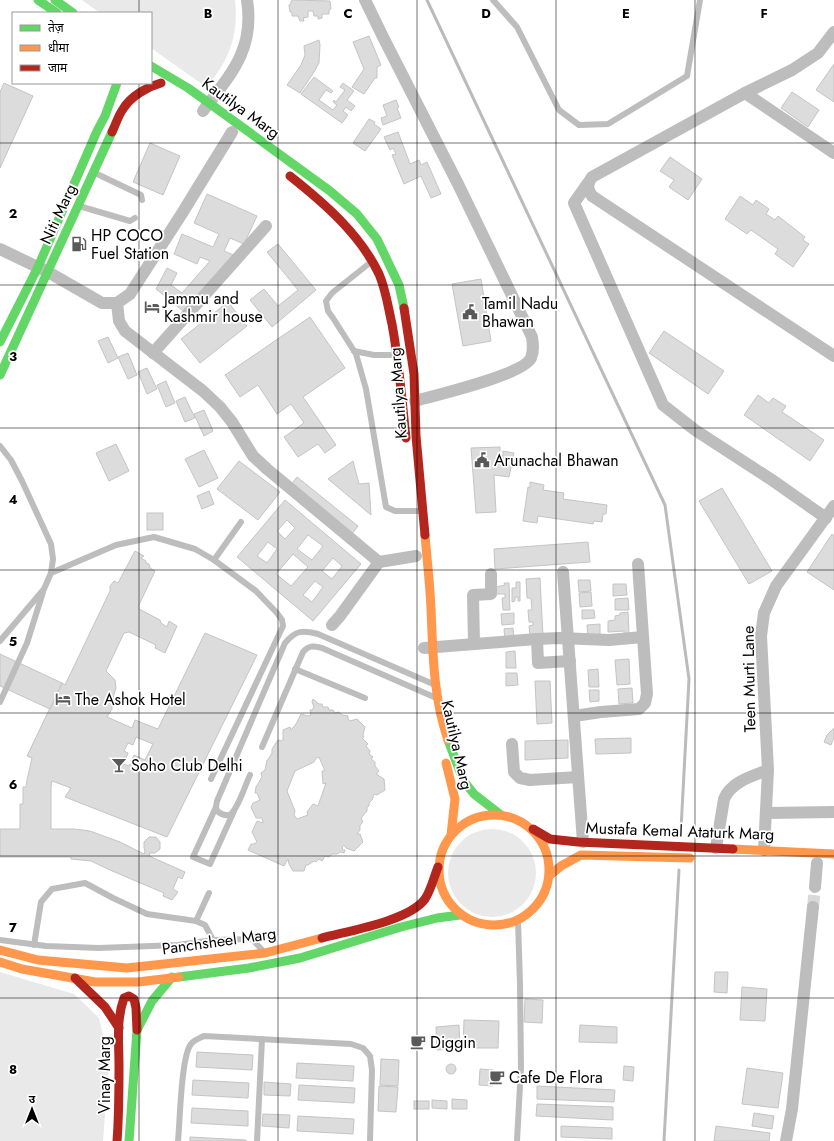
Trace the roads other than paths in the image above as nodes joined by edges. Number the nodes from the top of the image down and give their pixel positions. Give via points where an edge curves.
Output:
1 (38, 0) edge
2 (55, 0) edge
3 (247, 0) edge
4 (365, 0) edge
5 (493, 0) edge
6 (700, 0) edge
7 (56, 12) edge
8 (72, 12) edge
9 (834, 32) edge
10 (152, 67) edge
11 (152, 78) edge
12 (117, 84) edge
13 (745, 94) junction
14 (204, 109) junction
15 (232, 132) dead end
16 (834, 152) edge
17 (282, 168) dead end
18 (94, 173) junction
19 (588, 183) junction
20 (142, 200) dead end
21 (78, 206) junction
22 (135, 218) dead end
23 (266, 226) dead end
24 (0, 249) edge
25 (382, 249) junction
26 (372, 262) junction
27 (43, 269) junction
28 (117, 303) junction
29 (0, 342) edge
30 (354, 352) junction
31 (153, 353) junction
32 (411, 354) junction
33 (397, 355) junction
34 (834, 356) edge
35 (0, 375) edge
36 (415, 402) junction
37 (0, 446) edge
38 (407, 448) dead end
39 (834, 506) edge
40 (422, 511) junction
41 (828, 520) junction
42 (241, 522) dead end
43 (416, 555) dead end
44 (214, 560) junction
45 (379, 562) junction
46 (638, 564) dead end
47 (563, 572) dead end
48 (52, 573) junction
49 (491, 574) dead end
50 (44, 588) junction
51 (332, 625) dead end
52 (643, 637) junction
53 (568, 638) junction
54 (537, 639) junction
55 (0, 641) edge
56 (474, 644) junction
57 (426, 645) junction
58 (570, 661) junction
59 (295, 669) junction
60 (431, 683) junction
61 (433, 696) junction
62 (365, 698) dead end
63 (0, 702) edge
64 (574, 716) junction
65 (512, 744) dead end
66 (262, 747) dead end
67 (768, 770) junction
68 (250, 775) dead end
69 (578, 777) junction
70 (211, 779) dead end
71 (216, 807) junction
72 (235, 810) junction
73 (834, 812) edge
74 (766, 813) junction
75 (501, 815) junction
76 (528, 826) junction
77 (451, 835) junction
78 (582, 842) junction
79 (716, 848) junction
80 (764, 850) junction
81 (834, 854) edge
82 (697, 858) dead end
83 (819, 863) dead end
84 (438, 867) junction
85 (550, 875) junction
86 (815, 887) tunnel mouth
87 (209, 893) dead end
88 (813, 907) tunnel mouth
89 (460, 914) junction
90 (196, 921) junction
91 (518, 921) junction
92 (0, 940) edge
93 (213, 940) junction
94 (34, 945) junction
95 (0, 950) edge
96 (265, 953) junction
97 (0, 962) edge
98 (172, 977) junction
99 (76, 978) junction
100 (119, 1028) junction
101 (137, 1030) junction
102 (262, 1039) junction
103 (117, 1141) edge
104 (129, 1141) edge
105 (178, 1141) edge
106 (257, 1141) edge
107 (370, 1141) edge
108 (517, 1141) edge
109 (786, 1141) edge

1 - 7 main road
2 - 8 main road
3 - 14 street via 247,32 240,58 227,80
4 - 36 street via 458,184 532,337 534,348 531,359 508,374
5 - 6 lane via 517,26 559,110 579,125 608,124 687,76
9 - 13 street via 818,53 792,70
10 - 14 main road, Kautilya Marg via 188,88
11 - 18 main road, Niti Marg via 164,85 156,84 137,94 123,108
12 - 27 main road, Niti Marg
13 - 16 street
13 - 19 street via 592,177
14 - 25 main road, Kautilya Marg via 330,192 357,214
15 - 28 street via 130,294
17 - 26 main road, Kautilya Marg via 328,209 354,237
18 - 20 lane via 141,195
18 - 21 main road, Niti Marg
19 - 34 street via 588,191 592,196
19 - 41 street via 574,204 663,405 695,430
21 - 22 lane via 130,221
21 - 27 main road, Niti Marg
23 - 31 street
24 - 27 street
25 - 26 lane
25 - 32 main road, Kautilya Marg via 399,285
26 - 30 lane via 332,293 326,301 328,311
26 - 33 main road, Kautilya Marg via 385,290
27 - 28 street via 102,303
27 - 29 main road, Niti Marg
27 - 35 main road, Niti Marg
28 - 31 street via 119,321 125,331
30 - 33 lane
30 - 40 lane via 366,389 386,507 394,511
31 - 45 street via 203,391 220,408 267,470
32 - 33 lane
32 - 36 main road, Kautilya Marg
33 - 38 main road, Kautilya Marg
36 - 40 main road, Kautilya Marg
37 - 48 lane via 15,467 51,544 54,559
39 - 41 street, Teen Murti Lane
40 - 57 main road, Kautilya Marg via 431,606
41 - 67 street, Teen Murti Lane via 776,586 764,612 762,636
42 - 44 lane
43 - 45 street
44 - 48 lane via 195,550 154,537 116,545
44 - 70 lane via 256,591 278,612 283,626
45 - 51 street
46 - 52 street
47 - 53 street
48 - 50 lane
49 - 56 street via 492,594 473,595
50 - 55 lane
50 - 63 lane via 26,643
52 - 53 street via 609,640
52 - 64 street via 647,694 645,703 639,709
53 - 54 street
53 - 58 street
54 - 56 street
54 - 58 street via 538,663
56 - 57 street
57 - 60 main road, Kautilya Marg
58 - 64 street
59 - 61 lane via 303,652 312,646
59 - 62 lane
59 - 66 lane
60 - 61 main road, Kautilya Marg
60 - 71 lane via 318,634 304,631 292,635 285,643
61 - 75 main road, Kautilya Marg via 463,780 474,794
61 - 77 main road, Kautilya Marg via 432,716 455,799
64 - 69 street
65 - 69 street via 514,772 520,778 530,780
67 - 74 street, Teen Murti Lane
67 - 79 street via 740,782 726,793
68 - 72 lane
69 - 78 street
71 - 72 lane via 222,815 229,815
71 - 72 lane via 194,857 210,864
73 - 74 street
74 - 80 street, Teen Murti Lane
75 - 76 main road
75 - 77 main road via 482,816 465,823
76 - 78 main road, Mustafa Kemal Ataturk Marg via 550,839
76 - 85 main road via 541,839 548,856
77 - 84 main road via 442,850
78 - 79 main road, Mustafa Kemal Ataturk Marg
79 - 80 main road, Mustafa Kemal Ataturk Marg
80 - 81 main road, Mustafa Kemal Ataturk Marg
82 - 85 main road, Mustafa Kemal Ataturk Marg via 581,855
83 - 86 street
84 - 89 main road via 439,881 444,894 450,905
84 - 96 main road, Panchsheel Marg via 425,898 415,909 387,921
85 - 91 main road via 545,894 534,910
87 - 90 lane
88 - 109 street via 792,1109
89 - 91 main road via 473,922 488,926
89 - 98 main road, Panchsheel Marg via 401,927 300,958 249,968
90 - 93 lane via 205,925
90 - 94 lane via 147,914 85,883 52,889 41,902
91 - 108 lane via 521,1068
92 - 94 lane
93 - 94 lane via 178,946 100,948
93 - 96 lane via 252,939
95 - 96 main road, Panchsheel Marg via 38,960 127,968
97 - 99 main road, Panchsheel Marg via 22,969
98 - 99 main road, Panchsheel Marg via 138,982 95,982
98 - 101 main road, Vinay Marg via 152,1001
99 - 100 main road, Vinay Marg via 105,1007
100 - 101 main road via 120,1006 124,998 129,996 134,999
100 - 103 main road, Vinay Marg
101 - 104 main road, Vinay Marg
102 - 105 lane via 204,1036 191,1044 187,1051 183,1074
102 - 106 lane
102 - 107 lane via 351,1044 363,1048 370,1056 372,1070

